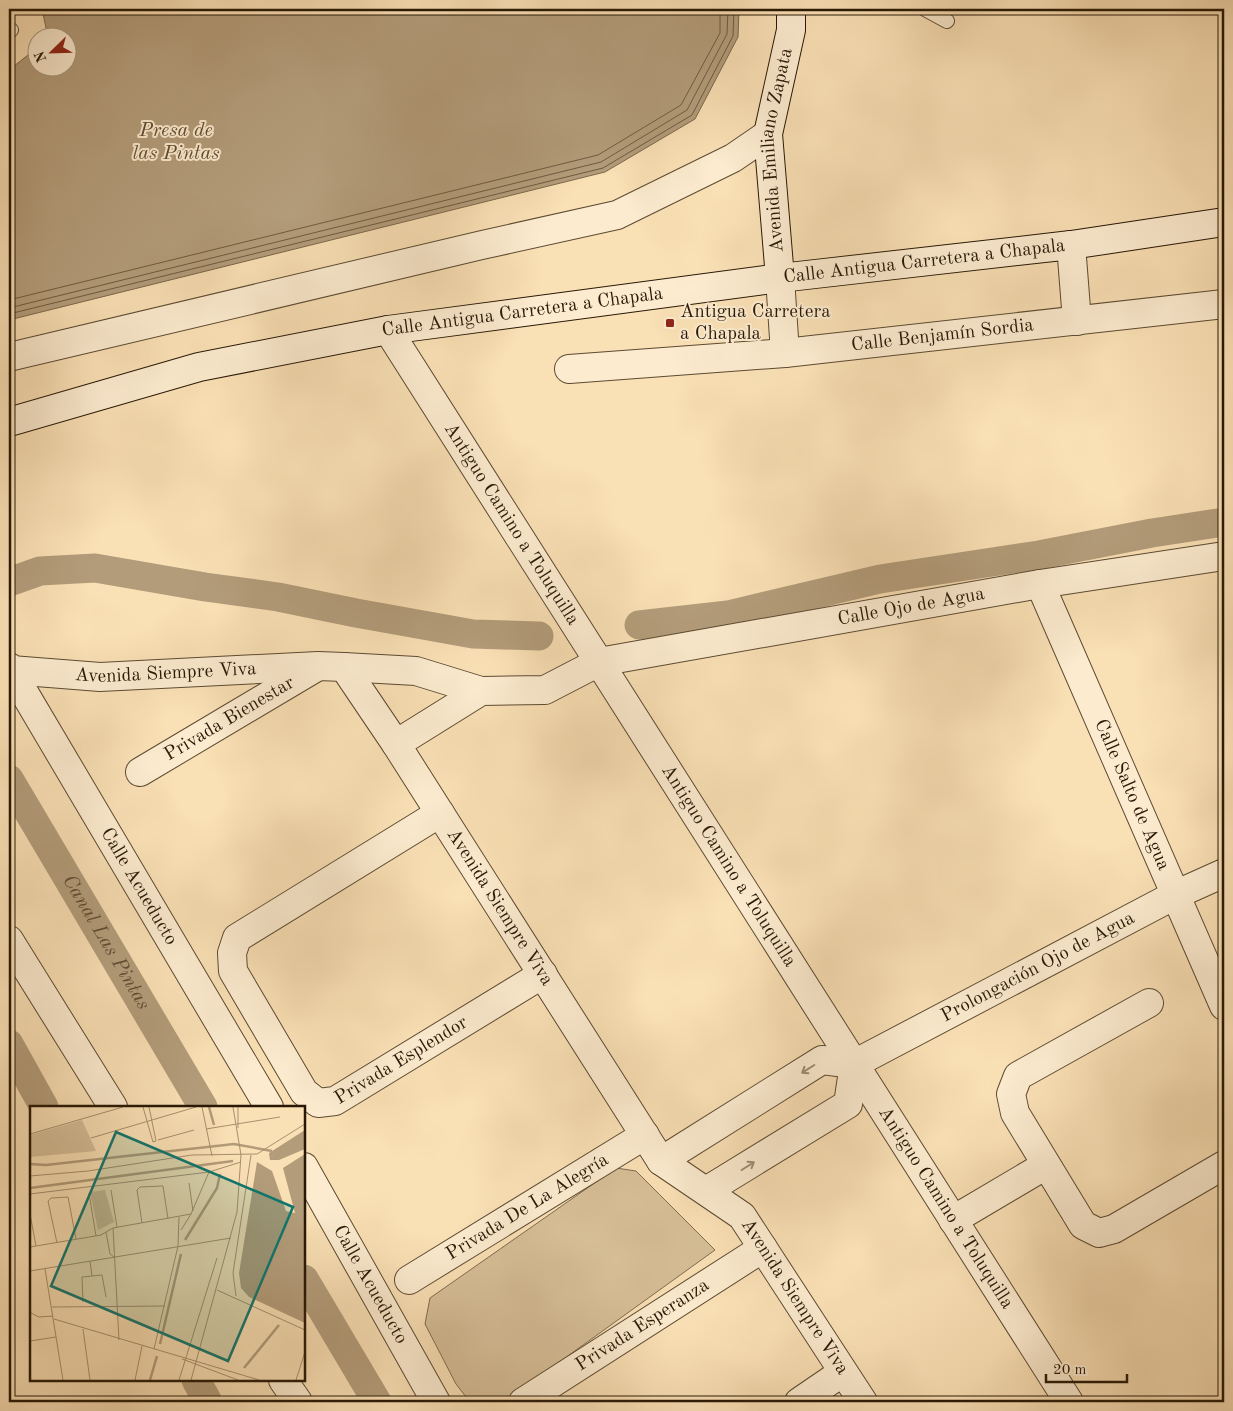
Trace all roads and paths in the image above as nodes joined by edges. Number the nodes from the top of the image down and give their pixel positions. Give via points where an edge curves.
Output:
1 (791, 9) edge
2 (925, 9) edge
3 (947, 20) dead end
4 (768, 134) junction
5 (1224, 222) edge
6 (1071, 245) junction
7 (780, 278) junction
8 (1224, 304) edge
9 (1077, 321) junction
10 (388, 330) junction
11 (785, 353) junction
12 (9, 357) edge
13 (570, 369) dead end
14 (9, 422) edge
15 (1224, 556) edge
16 (1040, 584) junction
17 (599, 662) junction
18 (331, 666) junction
19 (10, 668) edge
20 (481, 691) junction
21 (396, 744) junction
22 (140, 772) dead end
23 (440, 813) junction
24 (1224, 873) edge
25 (1175, 895) junction
26 (9, 940) edge
27 (542, 974) junction
28 (1149, 1003) dead end
29 (1224, 1006) edge
30 (854, 1064) junction
31 (112, 1106) edge
32 (268, 1106) edge
33 (645, 1135) junction
34 (661, 1160) junction
35 (1046, 1165) junction
36 (1224, 1165) edge
37 (305, 1169) edge
38 (706, 1191) junction
39 (953, 1220) junction
40 (763, 1248) junction
41 (409, 1280) dead end
42 (843, 1372) junction
43 (285, 1381) edge
44 (298, 1402) edge
45 (436, 1402) edge
46 (523, 1402) edge
47 (799, 1402) edge
48 (863, 1402) edge
49 (1069, 1402) edge

1 - 4 street, Avenida Emiliano Zapata via 791,30
2 - 3 lane
4 - 7 street, Avenida Emiliano Zapata
4 - 12 street via 733,158 617,215
5 - 6 street, Calle Antigua Carretera a Chapala
6 - 7 street, Calle Antigua Carretera a Chapala
6 - 9 street
7 - 10 street, Calle Antigua Carretera a Chapala
7 - 11 street, Avenida Emiliano Zapata
8 - 9 street, Calle Benjamín Sordia
9 - 11 street, Calle Benjamín Sordia
10 - 14 street, Calle Antigua Carretera a Chapala via 199,367
10 - 17 street, Antiguo Camino a Toluquilla
11 - 13 street, Calle Benjamín Sordia
15 - 16 street, Calle Ojo de Agua
16 - 17 street, Calle Ojo de Agua
16 - 25 street, Calle Salto de Agua
17 - 20 street, Calle Ojo de Agua via 545,690
17 - 30 street, Antiguo Camino a Toluquilla
18 - 19 street, Avenida Siempre Viva via 100,677
18 - 20 street via 416,671
18 - 21 street, Avenida Siempre Viva
18 - 22 street, Privada Bienestar
19 - 32 street, Calle Acueducto
20 - 21 street
21 - 23 street, Avenida Siempre Viva
23 - 27 street, Avenida Siempre Viva
23 - 27 street, Privada Esplendor via 237,938 232,953 233,971 304,1092 318,1103 336,1101
24 - 25 street, Prolongación Ojo de Agua
25 - 29 street, Calle Salto de Agua
25 - 30 street, Prolongación Ojo de Agua
26 - 31 street
27 - 33 street, Avenida Siempre Viva
28 - 35 street via 1018,1076 1011,1094 1015,1113
30 -> 34 street via 822,1060
38 -> 30 street via 848,1104
30 - 39 street, Antiguo Camino a Toluquilla
33 - 34 street, Avenida Siempre Viva
33 - 41 street, Privada De La Alegría
34 - 38 street, Avenida Siempre Viva
35 - 36 street via 1083,1225 1099,1233 1114,1229
35 - 39 street
37 - 45 street, Calle Acueducto
38 - 40 street, Avenida Siempre Viva via 742,1216
39 - 49 street, Antiguo Camino a Toluquilla
40 - 42 street, Avenida Siempre Viva
40 - 46 street, Privada Esperanza
42 - 47 street
42 - 48 street, Avenida Siempre Viva
43 - 44 street

